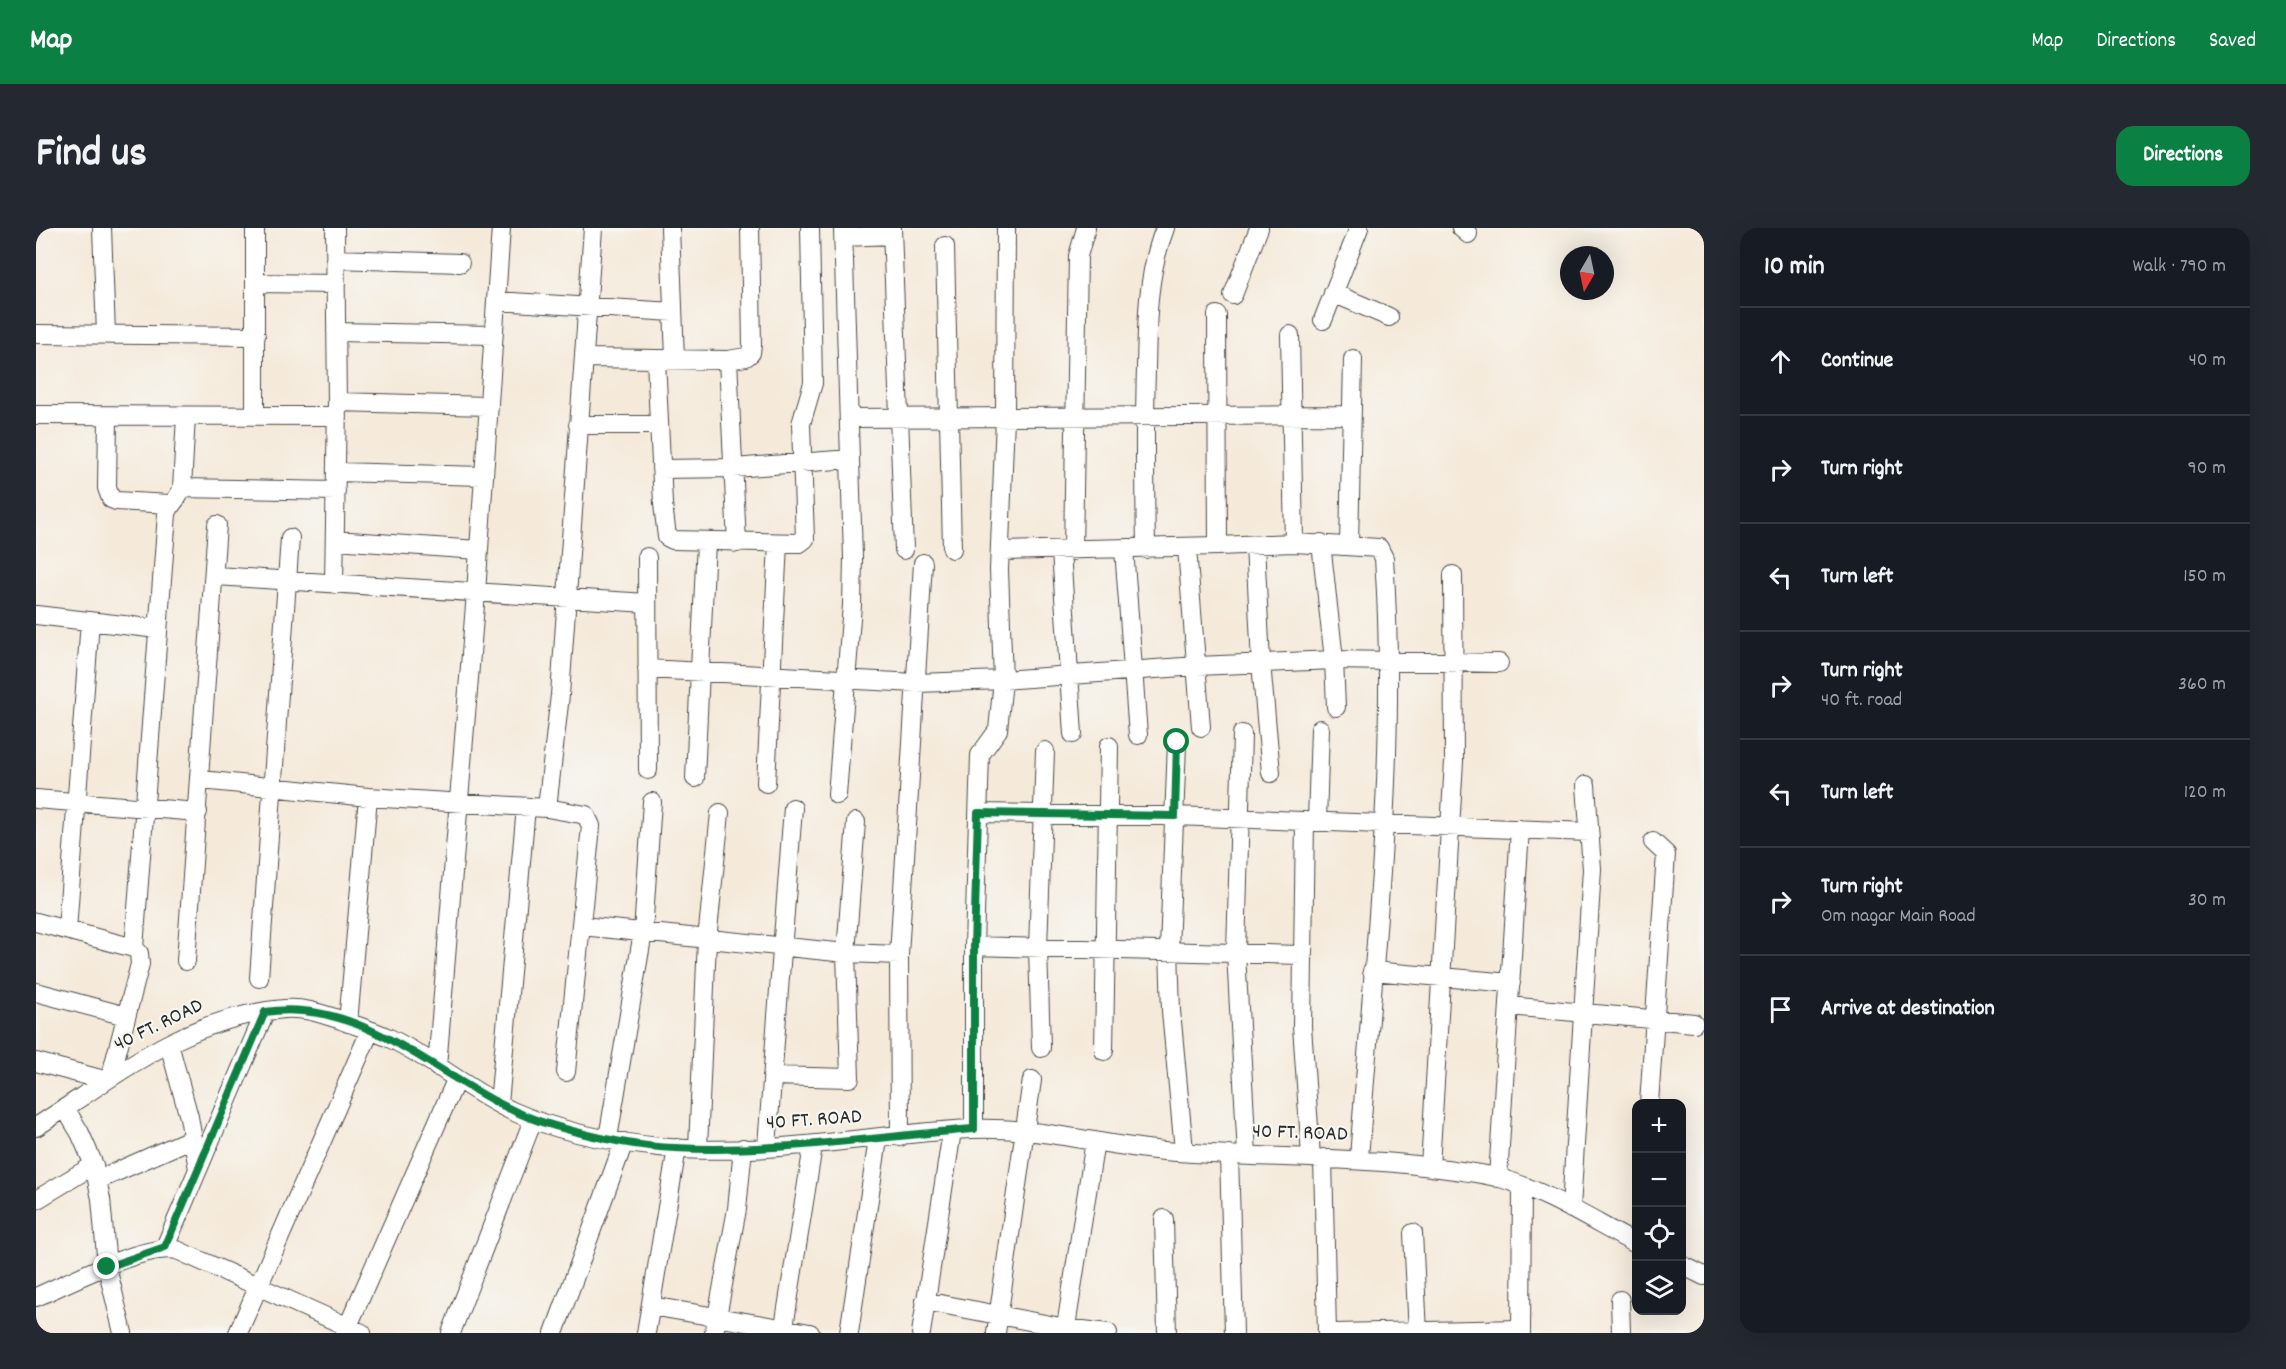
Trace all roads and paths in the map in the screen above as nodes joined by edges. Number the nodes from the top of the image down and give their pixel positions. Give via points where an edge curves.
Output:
1 (102, 228) edge
2 (255, 228) edge
3 (335, 228) edge
4 (501, 228) edge
5 (593, 228) edge
6 (670, 228) edge
7 (750, 228) edge
8 (810, 228) edge
9 (1006, 228) edge
10 (1086, 228) edge
11 (1165, 228) edge
12 (1259, 228) edge
13 (1359, 228) edge
14 (892, 231) edge
15 (844, 232) edge
16 (945, 246) dead end
17 (335, 259) junction
18 (459, 263) dead end
19 (256, 283) junction
20 (336, 284) junction
21 (813, 291) junction
22 (846, 292) junction
23 (1334, 293) junction
24 (1233, 295) dead end
25 (496, 301) junction
26 (589, 307) junction
27 (673, 312) junction
28 (1217, 315) dead end
29 (1389, 317) dead end
30 (1323, 320) dead end
31 (336, 332) junction
32 (36, 334) edge
33 (106, 334) junction
34 (493, 335) junction
35 (1290, 335) dead end
36 (256, 336) junction
37 (585, 358) junction
38 (656, 359) junction
39 (675, 359) junction
40 (1353, 359) dead end
41 (728, 360) junction
42 (488, 406) junction
43 (337, 409) junction
44 (1215, 414) junction
45 (36, 415) edge
46 (255, 415) junction
47 (1290, 415) junction
48 (1351, 415) junction
49 (108, 416) junction
50 (186, 416) junction
51 (1145, 416) junction
52 (951, 417) junction
53 (1005, 417) junction
54 (1075, 417) junction
55 (849, 418) junction
56 (900, 418) junction
57 (578, 425) junction
58 (659, 425) junction
59 (850, 459) junction
60 (803, 463) junction
61 (734, 468) junction
62 (662, 469) junction
63 (336, 472) junction
64 (483, 476) junction
65 (182, 488) junction
66 (336, 491) junction
67 (170, 504) junction
68 (217, 525) dead end
69 (290, 538) dead end
70 (335, 540) junction
71 (706, 542) junction
72 (737, 543) junction
73 (778, 543) junction
74 (1294, 543) junction
75 (1322, 543) junction
76 (1255, 544) junction
77 (1218, 546) junction
78 (1349, 546) junction
79 (1187, 548) junction
80 (952, 549) dead end
81 (1124, 549) junction
82 (1146, 549) junction
83 (478, 550) junction
84 (904, 550) dead end
85 (1000, 551) junction
86 (1067, 551) junction
87 (647, 557) dead end
88 (923, 563) dead end
89 (1453, 575) dead end
90 (216, 576) junction
91 (288, 580) junction
92 (334, 584) junction
93 (476, 593) junction
94 (567, 599) junction
95 (646, 603) junction
96 (36, 615) edge
97 (90, 621) junction
98 (159, 629) junction
99 (1334, 660) junction
100 (1389, 660) junction
101 (1455, 660) junction
102 (1261, 663) junction
103 (1499, 663) dead end
104 (1197, 666) junction
105 (647, 669) junction
106 (1132, 669) junction
107 (701, 671) junction
108 (1068, 674) junction
109 (772, 675) junction
110 (845, 680) junction
111 (1003, 680) junction
112 (916, 683) junction
113 (1336, 707) dead end
114 (1201, 727) dead end
115 (1320, 729) dead end
116 (1073, 734) dead end
117 (1242, 734) dead end
118 (1138, 735) dead end
119 (1177, 742) dead end
120 (1109, 746) dead end
121 (1045, 751) dead end
122 (648, 770) dead end
123 (1271, 773) dead end
124 (695, 778) dead end
125 (201, 780) junction
126 (766, 783) dead end
127 (1586, 785) dead end
128 (274, 787) junction
129 (837, 795) dead end
130 (368, 797) junction
131 (36, 799) edge
132 (77, 802) junction
133 (652, 802) dead end
134 (457, 804) junction
135 (526, 807) junction
136 (146, 808) junction
137 (548, 808) junction
138 (793, 808) dead end
139 (198, 812) junction
140 (720, 813) dead end
141 (978, 813) junction
142 (1044, 814) junction
143 (1108, 814) junction
144 (1175, 816) junction
145 (1239, 818) junction
146 (1311, 821) junction
147 (856, 822) dead end
148 (1383, 823) junction
149 (1450, 825) junction
150 (1520, 829) junction
151 (1589, 832) junction
152 (1653, 842) dead end
153 (36, 922) edge
154 (582, 926) junction
155 (66, 930) junction
156 (643, 932) junction
157 (707, 939) junction
158 (781, 946) junction
159 (974, 946) junction
160 (134, 948) junction
161 (1038, 948) junction
162 (1105, 948) junction
163 (1169, 950) junction
164 (846, 953) junction
165 (1236, 953) junction
166 (899, 955) junction
167 (1302, 955) junction
168 (186, 961) dead end
169 (1372, 971) junction
170 (1442, 977) junction
171 (259, 978) dead end
172 (1510, 983) junction
173 (36, 992) edge
174 (1509, 1006) junction
175 (265, 1012) junction
176 (1584, 1012) junction
177 (126, 1016) junction
178 (1657, 1019) junction
179 (348, 1023) junction
180 (1694, 1023) dead end
181 (370, 1030) junction
182 (169, 1044) junction
183 (1041, 1048) dead end
184 (1104, 1051) dead end
185 (36, 1062) edge
186 (437, 1067) junction
187 (566, 1072) dead end
188 (772, 1076) junction
189 (107, 1077) junction
190 (456, 1080) junction
191 (1032, 1080) dead end
192 (1649, 1099) edge
193 (499, 1104) junction
194 (65, 1108) junction
195 (533, 1120) junction
196 (36, 1127) edge
197 (974, 1129) junction
198 (1025, 1130) junction
199 (952, 1131) junction
200 (900, 1137) junction
201 (193, 1138) junction
202 (878, 1139) junction
203 (616, 1140) junction
204 (1095, 1141) junction
205 (767, 1146) junction
206 (813, 1146) junction
207 (698, 1148) junction
208 (742, 1148) junction
209 (677, 1149) junction
210 (1184, 1151) junction
211 (1238, 1155) junction
212 (1317, 1157) junction
213 (1359, 1159) junction
214 (1430, 1167) junction
215 (198, 1169) junction
216 (96, 1172) junction
217 (1498, 1178) junction
218 (1521, 1186) junction
219 (36, 1200) edge
220 (1571, 1209) junction
221 (1164, 1219) dead end
222 (1413, 1233) dead end
223 (1632, 1235) edge
224 (165, 1247) junction
225 (107, 1267) junction
226 (1686, 1267) edge
227 (1704, 1276) edge
228 (258, 1288) junction
229 (36, 1297) edge
230 (1620, 1300) dead end
231 (925, 1301) junction
232 (651, 1306) junction
233 (998, 1324) edge
234 (715, 1325) edge
235 (352, 1331) edge
236 (784, 1331) edge
237 (1065, 1331) edge
238 (1521, 1331) edge
239 (1418, 1332) edge
240 (123, 1333) edge
241 (238, 1333) edge
242 (451, 1333) edge
243 (554, 1333) edge
244 (646, 1333) edge
245 (810, 1333) edge
246 (849, 1333) edge
247 (921, 1333) edge
248 (1108, 1333) edge
249 (1167, 1333) edge
250 (1234, 1333) edge
251 (1327, 1333) edge
252 (1334, 1333) edge
253 (1621, 1333) edge

1 - 33 street
2 - 19 street
3 - 17 street
4 - 25 street
5 - 26 street
6 - 27 street
7 - 41 street via 751,353
8 - 21 street
9 - 53 street
10 - 54 street via 1078,256
11 - 51 street via 1148,292
12 - 24 street
13 - 23 street
14 - 15 street
14 - 56 street
15 - 22 street
16 - 52 street
17 - 18 street
17 - 20 street
19 - 20 street
19 - 36 street
20 - 31 street
21 - 22 street
21 - 60 street via 813,383 802,414
22 - 55 street
23 - 29 street
23 - 30 street
25 - 26 street
25 - 34 street
26 - 27 street
26 - 37 street
27 - 39 street
28 - 44 street
31 - 34 street
31 - 43 street
32 - 33 street
33 - 36 street
34 - 42 street
35 - 47 street
36 - 46 street
37 - 38 street
37 - 57 street
38 - 39 street
38 - 58 street
39 - 41 street
40 - 48 street
41 - 61 street
42 - 43 street
42 - 64 street
43 - 46 street
43 - 63 street
44 - 47 street
44 - 51 street
44 - 77 street
45 - 49 street
46 - 50 street
47 - 48 street
47 - 74 street
48 - 78 street
49 - 50 street
49 - 67 street via 107,488 111,499
50 - 65 street
51 - 54 street
51 - 82 street
52 - 53 street
52 - 56 street
52 - 80 street
53 - 54 street
53 - 85 street
54 - 86 street
55 - 56 street
55 - 59 street
56 - 84 street
57 - 58 street
57 - 94 street
58 - 62 street
59 - 60 street
59 - 110 street via 852,605
60 - 61 street
60 - 73 street via 805,539 800,543
61 - 62 street
61 - 72 street
62 - 71 street via 667,537
63 - 64 street
63 - 66 street
64 - 83 street
65 - 66 street
65 - 67 street
66 - 70 street
67 - 98 street
68 - 90 street
69 - 91 street
70 - 83 street
70 - 92 street
71 - 72 street
71 - 107 street
72 - 73 street
73 - 109 street
74 - 75 street
74 - 76 street
75 - 78 street
75 - 99 street
76 - 77 street
76 - 102 street
77 - 79 street
78 - 100 street via 1383,551
79 - 82 street
79 - 104 street
81 - 82 street
81 - 86 street
81 - 106 street
83 - 93 street
85 - 86 street
85 - 111 street
86 - 108 street
87 - 95 street
88 - 112 street
89 - 101 street
90 - 91 street
90 - 125 street
91 - 92 street
91 - 128 street
92 - 93 street
93 - 94 street
93 - 134 street
94 - 95 street
94 - 137 street
95 - 105 street
96 - 97 street
97 - 98 street
97 - 132 street
98 - 136 street
99 - 100 street
99 - 102 street
99 - 113 street
100 - 101 street
100 - 148 street
101 - 103 street
101 - 149 street
102 - 104 street
102 - 123 street
104 - 106 street
104 - 114 street
105 - 107 street
105 - 122 street
106 - 108 street
106 - 118 street
107 - 109 street
107 - 124 street
108 - 111 street
108 - 116 street
109 - 110 street
109 - 126 street
110 - 112 street
110 - 129 street
111 - 112 street
111 - 141 street via 998,730 980,755
112 - 166 street
115 - 146 street
117 - 145 street
119 - 144 street
120 - 143 street
121 - 142 street
125 - 128 street
125 - 139 street
127 - 151 street
128 - 130 street
128 - 171 street
130 - 134 street
130 - 179 street
131 - 132 street
132 - 136 street
132 - 155 street
133 - 156 street
134 - 135 street
134 - 186 street
135 - 137 street
135 - 193 street
136 - 139 street
136 - 160 street
137 - 154 street via 580,813 590,819
138 - 158 street
139 - 168 street
140 - 157 street
141 - 142 street
141 - 159 street
142 - 143 street
142 - 161 street
143 - 144 street
143 - 162 street
144 - 145 street
144 - 163 street
145 - 146 street
145 - 165 street
146 - 148 street
146 - 167 street
147 - 164 street
148 - 149 street
148 - 169 street
149 - 150 street
149 - 170 street
150 - 151 street
150 - 172 street
151 - 176 street via 1592,869
152 - 178 street via 1666,854
153 - 155 street
154 - 156 street
154 - 187 street
155 - 160 street
156 - 157 street
156 - 203 street
157 - 158 street
157 - 207 street
158 - 164 street
158 - 188 street
159 - 161 street
159 - 197 street
160 - 177 street via 141,958
161 - 162 street
161 - 183 street
162 - 163 street
162 - 184 street
163 - 165 street
163 - 210 street
164 - 166 street
164 - 188 street via 850,1078
165 - 167 street
165 - 211 street
166 - 200 street
167 - 212 street via 1302,1026
169 - 170 street
169 - 213 street
170 - 172 street
170 - 214 street
172 - 174 street
173 - 177 street
174 - 176 street
174 - 217 street
175 - 179 street, 40 FT. ROAD via 300,1008
175 - 182 street, 40 FT. ROAD via 221,1021
175 - 215 street
176 - 178 street
176 - 220 street
177 - 189 street
178 - 180 street
178 - 192 street
179 - 181 street, 40 FT. ROAD
181 - 186 street, 40 FT. ROAD
181 - 228 street
182 - 189 street, 40 FT. ROAD
182 - 201 street
185 - 189 street
186 - 190 street, 40 FT. ROAD
188 - 205 street
189 - 194 street, 40 FT. ROAD
190 - 193 street, 40 FT. ROAD
190 - 235 street
191 - 198 street
193 - 195 street, 40 FT. ROAD
194 - 196 street, 40 FT. ROAD
194 - 216 street
195 - 203 street, 40 FT. ROAD
195 - 242 street
197 - 198 street, 40 FT. ROAD
197 - 199 street, 40 FT. ROAD
198 - 204 street, 40 FT. ROAD
198 - 233 street
199 - 200 street, 40 FT. ROAD
199 - 231 street
200 - 202 street, 40 FT. ROAD
201 - 215 street
201 - 216 street
202 - 206 street, 40 FT. ROAD
202 - 246 street
203 - 209 street, 40 FT. ROAD
203 - 243 street
204 - 210 street, 40 FT. ROAD
204 - 237 street
205 - 206 street, 40 FT. ROAD
205 - 208 street, 40 FT. ROAD
206 - 236 street
207 - 208 street, 40 FT. ROAD
207 - 209 street, 40 FT. ROAD
208 - 234 street via 736,1209
209 - 232 street
210 - 211 street, 40 FT. ROAD
211 - 212 street, 40 FT. ROAD
211 - 250 street
212 - 213 street, 40 FT. ROAD
212 - 251 street
213 - 214 street, 40 FT. ROAD
214 - 217 street, 40 FT. ROAD
215 - 224 street
216 - 219 street
216 - 225 street
217 - 218 street, 40 FT. ROAD
218 - 220 street, 40 FT. ROAD
218 - 238 street
220 - 223 street, 40 FT. ROAD
221 - 249 street
222 - 239 street
224 - 225 street
224 - 228 street
225 - 229 street
225 - 240 street
226 - 227 street
228 - 235 street
228 - 241 street
230 - 253 street
231 - 233 street
231 - 247 street
232 - 234 street
232 - 244 street
233 - 237 street
234 - 236 street
236 - 245 street
237 - 248 street
238 - 239 street
239 - 252 street

